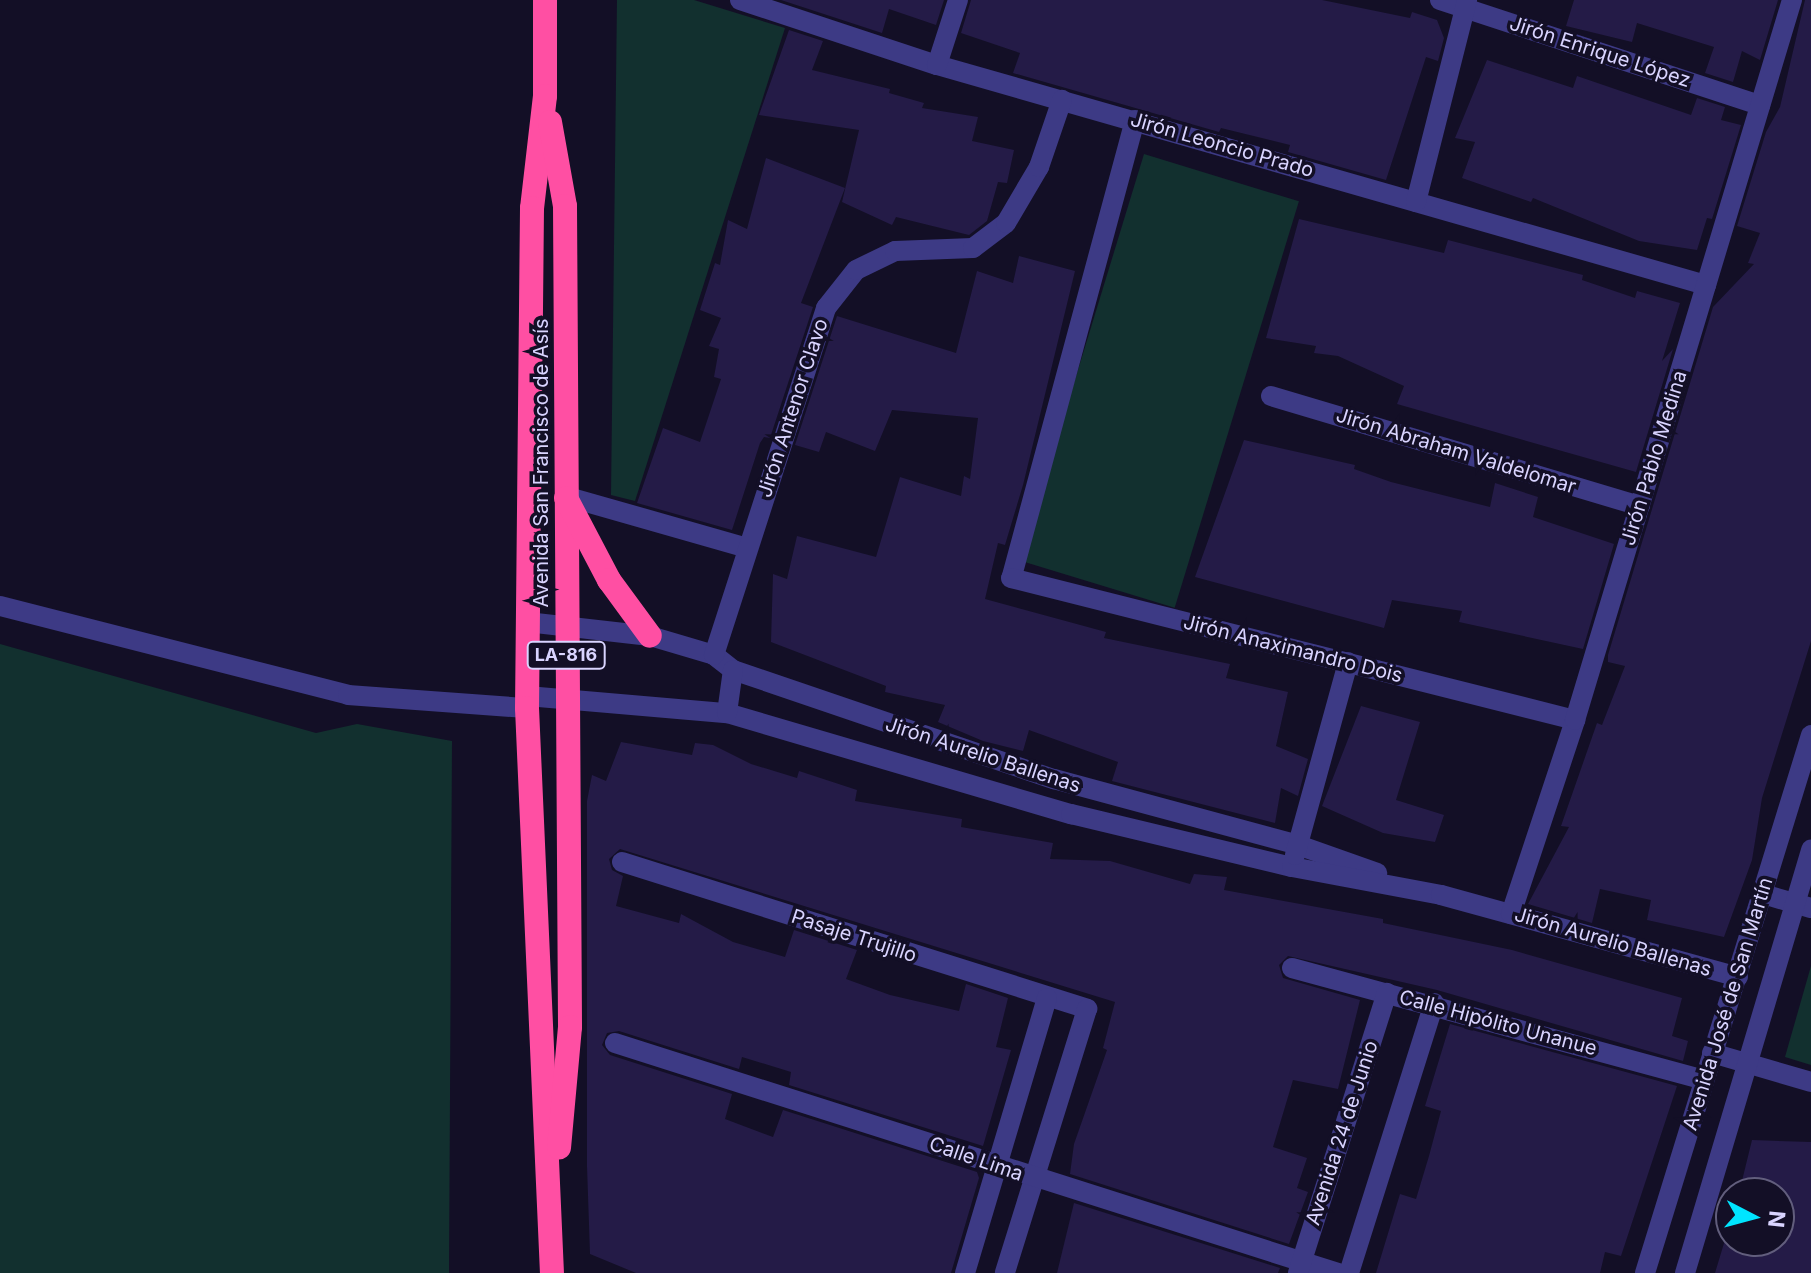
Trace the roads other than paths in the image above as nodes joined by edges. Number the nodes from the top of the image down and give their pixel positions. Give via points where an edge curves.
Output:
1 (545, 0) edge
2 (740, 0) edge
3 (958, 0) edge
4 (1440, 0) edge
5 (1792, 0) edge
6 (1466, 4) edge
7 (937, 65) junction
8 (545, 96) junction
9 (1062, 100) junction
10 (1760, 105) junction
11 (1135, 120) junction
12 (1416, 202) junction
13 (1706, 285) junction
14 (1271, 396) dead end
15 (565, 496) junction
16 (1640, 506) junction
17 (748, 548) junction
18 (0, 606) edge
19 (527, 622) junction
20 (565, 624) junction
21 (650, 636) junction
22 (714, 655) junction
23 (1348, 662) junction
24 (733, 670) junction
25 (566, 698) junction
26 (527, 702) junction
27 (727, 713) junction
28 (1575, 720) junction
29 (1811, 735) edge
30 (1298, 845) junction
31 (1811, 849) edge
32 (622, 862) dead end
33 (1292, 867) junction
34 (1763, 894) junction
35 (1441, 895) junction
36 (1803, 905) edge
37 (1511, 914) junction
38 (1292, 968) dead end
39 (1738, 977) junction
40 (1387, 993) junction
41 (1047, 998) junction
42 (1434, 1003) junction
43 (615, 1043) dead end
44 (1712, 1053) junction
45 (1749, 1064) junction
46 (1704, 1080) junction
47 (1811, 1082) edge
48 (998, 1165) junction
49 (1036, 1179) junction
50 (552, 1215) junction
51 (1299, 1268) edge
52 (552, 1273) edge
53 (965, 1273) edge
54 (1005, 1273) edge
55 (1338, 1273) edge
56 (1349, 1273) edge
57 (1645, 1273) edge
58 (1685, 1273) edge

1 - 8 highway, Avenida San Francisco de Asís / LA-816
2 - 7 street, Jirón Leoncio Prado
3 - 7 street
4 - 6 street, Jirón Enrique López
5 - 10 street, Jirón Pablo Medina
6 - 10 street, Jirón Enrique López
6 - 12 street
7 - 9 street, Jirón Leoncio Prado
8 - 15 highway, Avenida San Francisco de Asís / LA-816 via 565,206
8 - 19 highway, Avenida San Francisco de Asís / LA-816 via 532,208
9 - 11 street, Jirón Leoncio Prado
9 - 17 street, Jirón Antenor Clavo via 1039,167 1006,223 973,248 895,251 856,270 826,308
10 - 13 street, Jirón Pablo Medina
11 - 12 street, Jirón Leoncio Prado
11 - 23 street, Jirón Anaximandro Dois via 1011,578
12 - 13 street, Jirón Leoncio Prado
13 - 16 street, Jirón Pablo Medina
14 - 16 street, Jirón Abraham Valdelomar
15 - 17 street
15 - 20 highway, Avenida San Francisco de Asís / LA-816
15 - 21 highway via 609,580
16 - 28 street, Jirón Pablo Medina
17 - 22 street, Jirón Antenor Clavo
18 - 26 street, Jirón Aurelio Ballenas via 348,695
19 - 20 street, Jirón Aurelio Ballenas
19 - 26 highway, Avenida San Francisco de Asís / LA-816
20 - 21 street, Jirón Aurelio Ballenas
20 - 25 highway, Avenida San Francisco de Asís / LA-816
21 - 22 street, Jirón Aurelio Ballenas
22 - 24 street, Jirón Aurelio Ballenas
23 - 28 street, Jirón Anaximandro Dois
23 - 30 street
24 - 27 street
24 - 30 street, Jirón Aurelio Ballenas via 1054,779
25 - 26 street, Jirón Aurelio Ballenas
25 - 27 street, Jirón Aurelio Ballenas
25 - 50 highway, Avenida San Francisco de Asís / LA-816 via 570,1027
26 - 50 highway, Avenida San Francisco de Asís / LA-816 via 538,1030
27 - 33 street, Jirón Aurelio Ballenas via 1071,814
28 - 37 street, Jirón Pablo Medina
29 - 34 street, Avenida José de San Martín
30 - 33 street
30 - 35 street, Jirón Aurelio Ballenas
31 - 36 street, Avenida José de San Martín
32 - 41 street, Pasaje Trujillo
33 - 35 street, Jirón Aurelio Ballenas
34 - 36 street
34 - 39 street, Avenida José de San Martín
35 - 37 street, Jirón Aurelio Ballenas
36 - 45 street, Avenida José de San Martín
37 - 39 street, Jirón Aurelio Ballenas
38 - 40 street, Calle Hipólito Unanue
39 - 44 street, Avenida José de San Martín
40 - 42 street, Calle Hipólito Unanue
40 - 51 street, Avenida 24 de Junio
41 - 48 street
41 - 49 street, Pasaje Trujillo via 1087,1009
42 - 46 street, Calle Hipólito Unanue
42 - 56 street
43 - 48 street, Calle Lima
44 - 45 street
44 - 46 street, Avenida José de San Martín
45 - 47 street
45 - 58 street, Avenida José de San Martín
46 - 57 street, Avenida José de San Martín
48 - 49 street, Calle Lima
48 - 53 street
49 - 51 street, Calle Lima
49 - 54 street
50 - 52 highway, Avenida San Francisco de Asís / LA-816
51 - 55 street, Calle Lima

